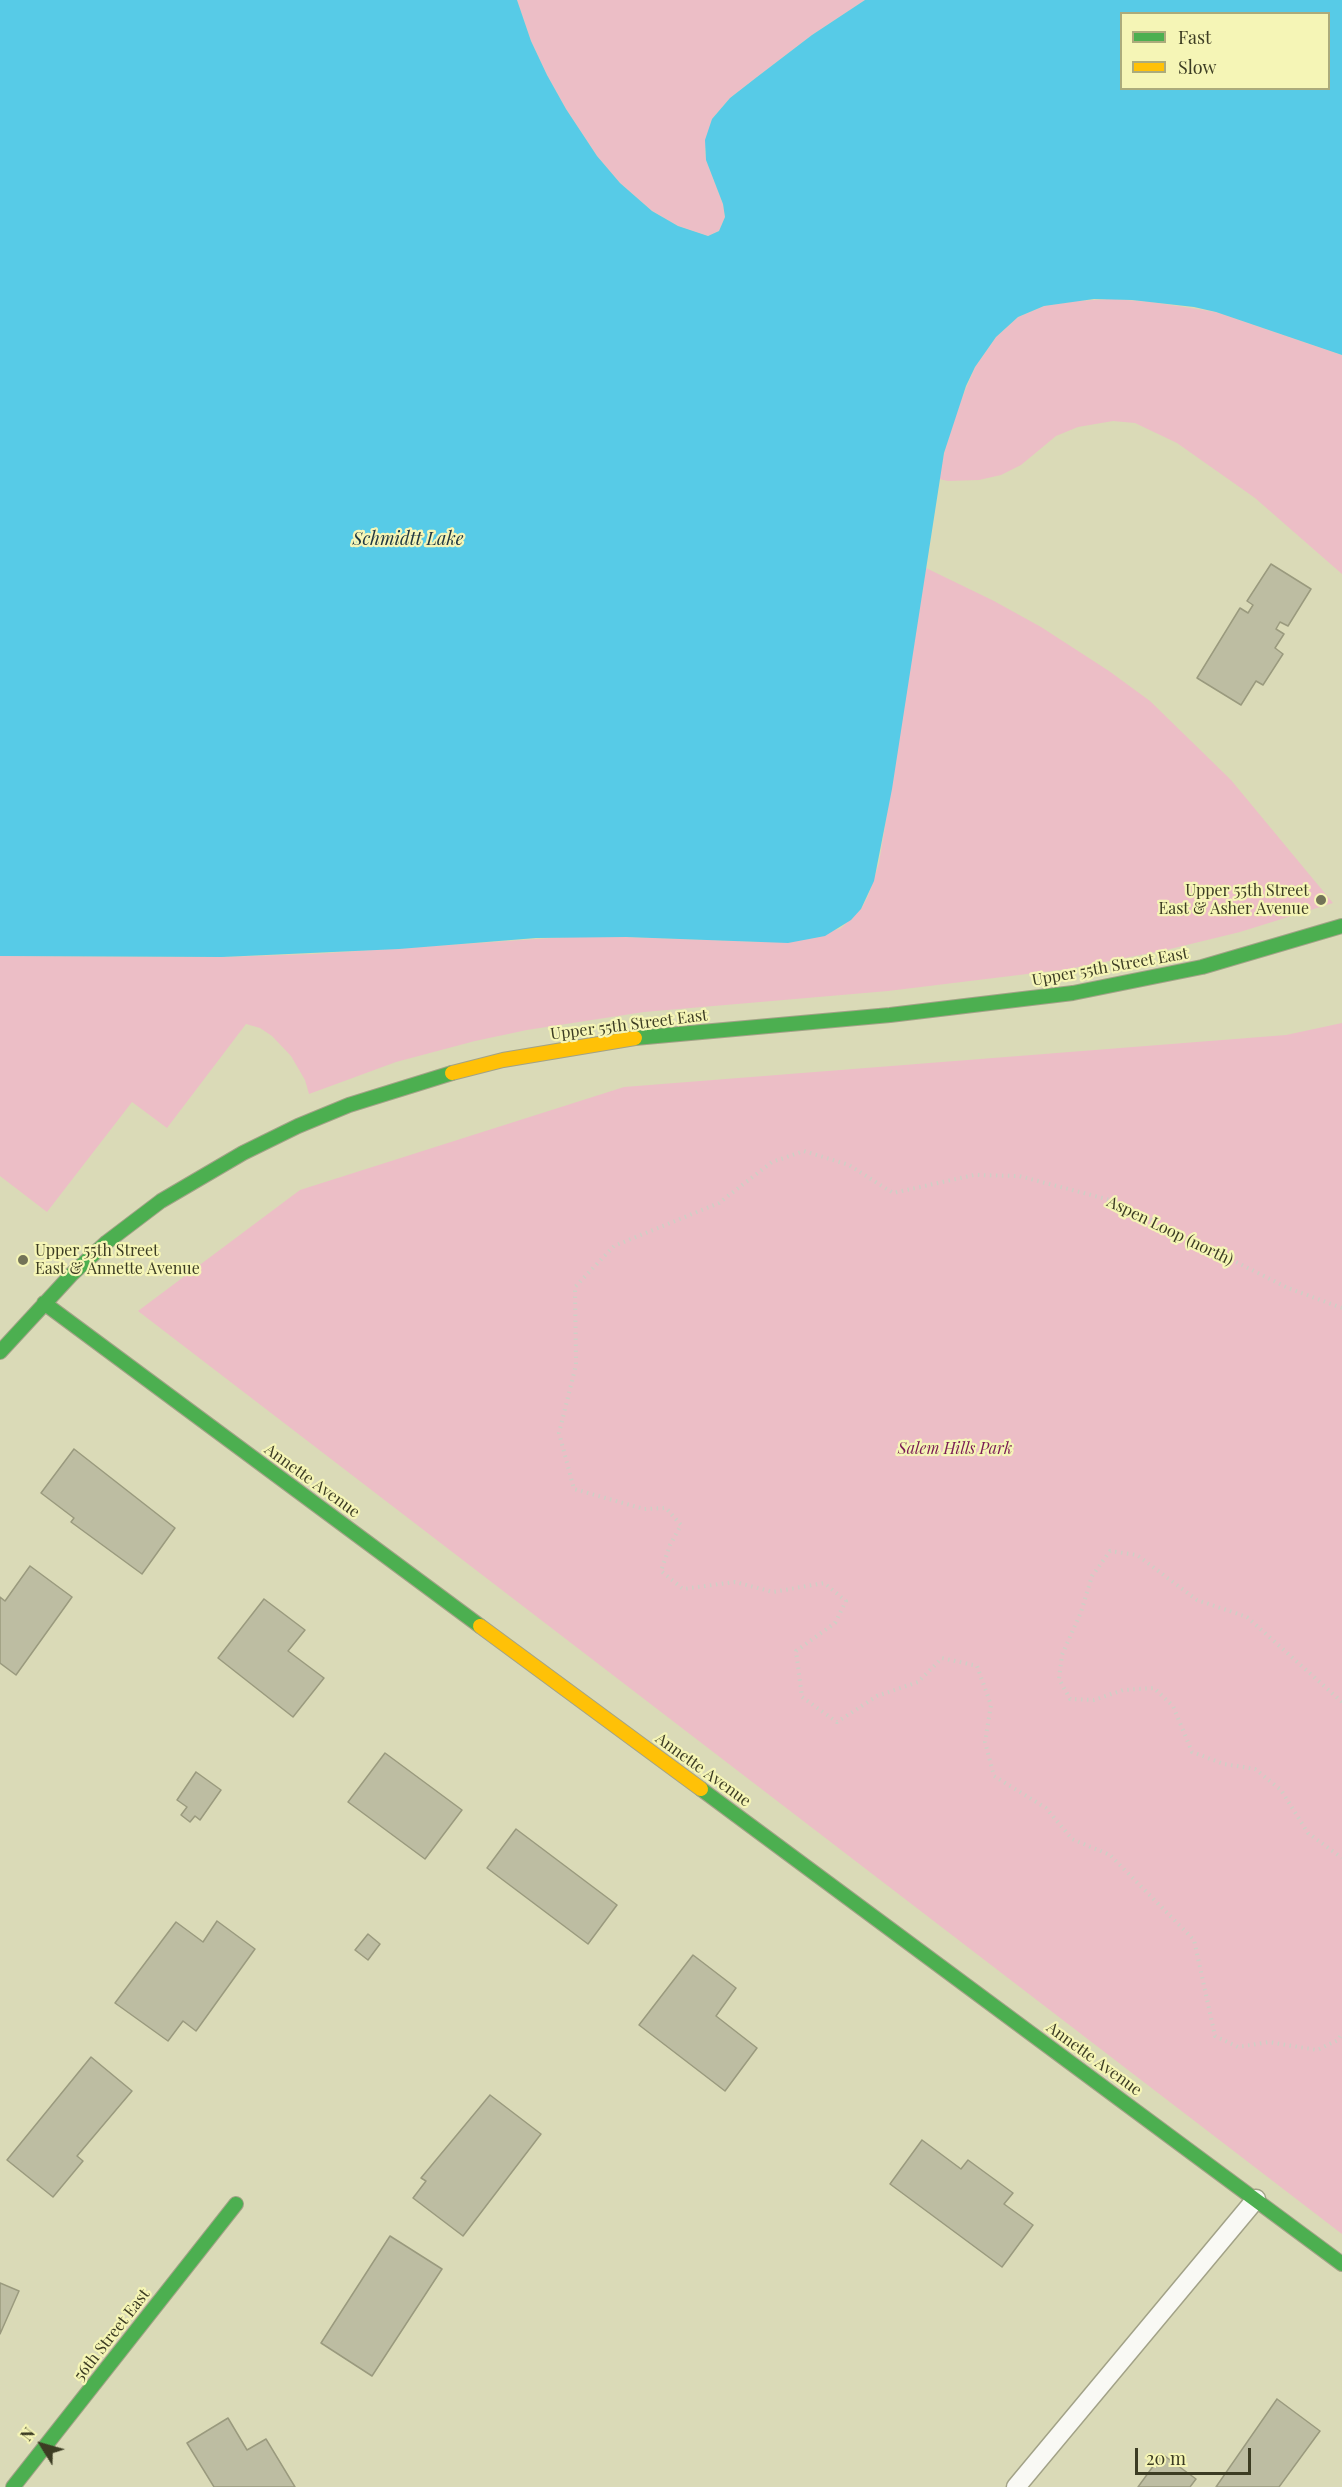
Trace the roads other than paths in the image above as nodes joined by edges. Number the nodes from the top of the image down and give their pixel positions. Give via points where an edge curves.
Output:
1 (1342, 926) edge
2 (44, 1303) junction
3 (0, 1352) edge
4 (1256, 2199) junction
5 (236, 2204) dead end
6 (1342, 2264) edge
7 (13, 2487) edge
8 (1017, 2487) edge

1 - 2 street, Upper 55th Street East via 1202,967 1073,993 890,1015 647,1036 503,1059 426,1078 319,1117 210,1170 123,1229
2 - 3 street, Upper 55th Street East
2 - 4 street, Annette Avenue
4 - 6 street, Annette Avenue
4 - 8 lane
5 - 7 street, 56th Street East

